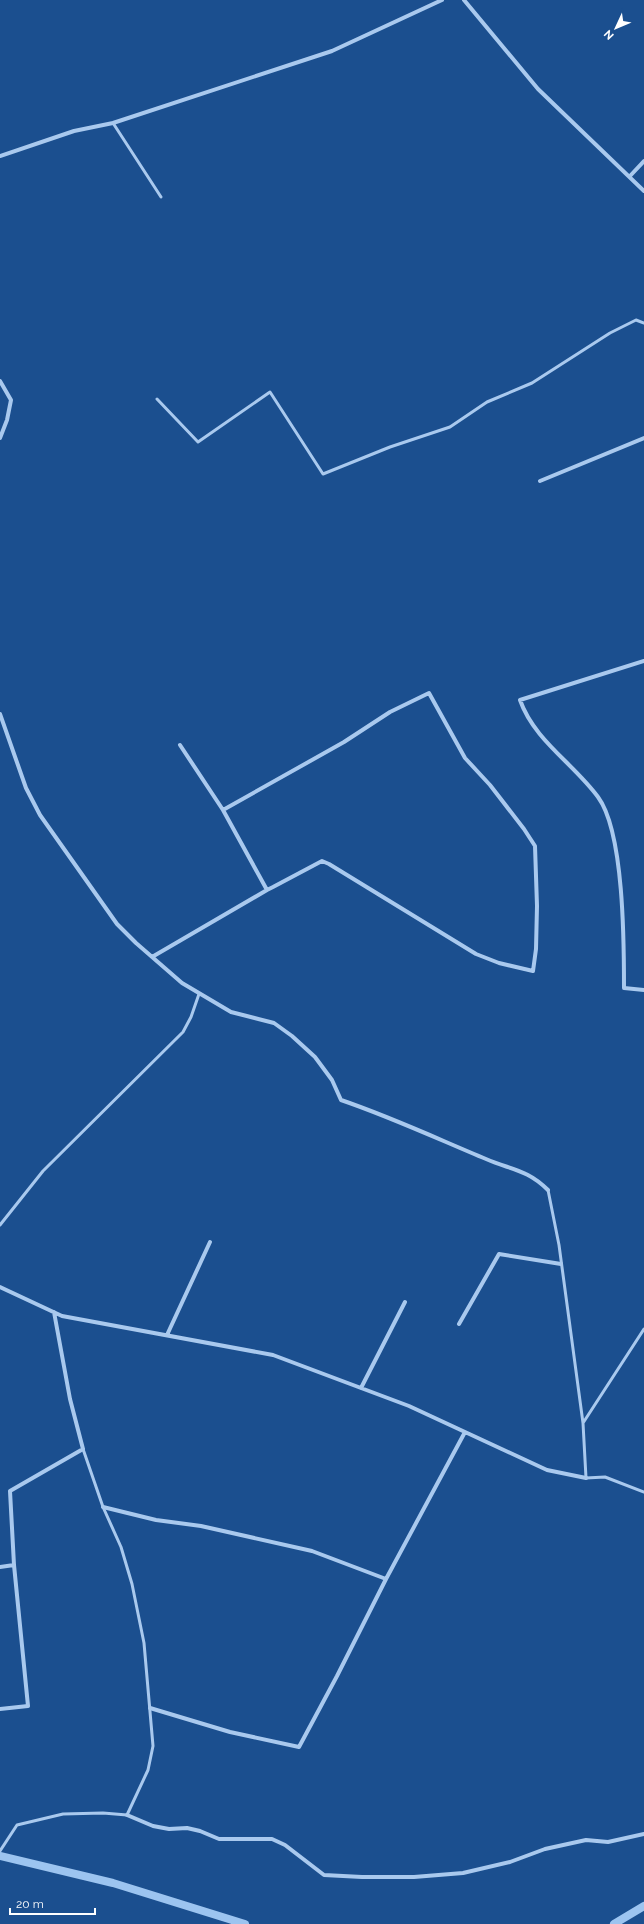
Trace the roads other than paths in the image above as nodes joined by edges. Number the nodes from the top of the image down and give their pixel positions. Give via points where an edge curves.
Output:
1 (442, 0) edge
2 (464, 0) edge
3 (113, 123) junction
4 (0, 156) edge
5 (644, 161) edge
6 (630, 176) junction
7 (644, 191) edge
8 (161, 197) dead end
9 (644, 323) edge
10 (0, 381) edge
11 (157, 399) dead end
12 (0, 438) edge
13 (644, 438) edge
14 (540, 481) dead end
15 (644, 661) edge
16 (0, 714) edge
17 (180, 745) dead end
18 (223, 810) junction
19 (267, 890) junction
20 (152, 957) junction
21 (644, 990) edge
22 (200, 994) junction
23 (548, 1190) joint
24 (0, 1225) edge
25 (210, 1242) dead end
26 (561, 1264) junction
27 (0, 1287) edge
28 (405, 1302) dead end
29 (54, 1312) junction
30 (459, 1324) dead end
31 (644, 1329) edge
32 (167, 1336) junction
33 (361, 1388) junction
34 (583, 1423) junction
35 (466, 1432) junction
36 (83, 1450) junction
37 (586, 1478) junction
38 (644, 1492) edge
39 (103, 1507) junction
40 (14, 1566) junction
41 (0, 1567) edge
42 (386, 1579) junction
43 (150, 1708) junction
44 (0, 1709) edge
45 (127, 1815) junction
46 (644, 1834) edge
47 (0, 1851) edge

1 - 3 street via 332,51
2 - 6 street via 538,89
3 - 4 street via 74,131
3 - 8 lane
5 - 6 street
6 - 7 street
9 - 11 lane via 636,320 610,334 532,383 487,402 450,428 390,447 323,474 270,392 198,442
10 - 12 street via 11,400
13 - 14 street
15 - 21 street via 520,700 534,728 584,779 599,798 609,820 618,869 624,946 624,988
16 - 20 street via 26,788 40,815 117,924
17 - 18 street
18 - 19 street
18 - 19 street via 344,742 390,712 429,693 466,758 535,846 537,906 533,971 499,963 476,954 322,861
19 - 20 street
20 - 22 street via 182,983
22 - 23 street via 231,1012 274,1023 292,1036 314,1057 332,1080 341,1100 518,1170 536,1178
22 - 24 lane via 183,1032 43,1171
23 - 26 lane
25 - 32 street
26 - 30 street via 499,1254
26 - 34 lane
27 - 29 street
28 - 33 street
29 - 32 street via 62,1316
29 - 36 street via 70,1399
31 - 34 lane
32 - 33 street via 272,1356
33 - 35 street
34 - 37 lane
35 - 37 street via 547,1470
35 - 42 street
36 - 39 lane
36 - 40 street via 10,1491
37 - 38 lane via 605,1476
39 - 42 street via 149,1519 201,1526 312,1551
39 - 43 lane via 121,1547 132,1584 144,1643
40 - 41 street
40 - 44 street via 28,1706
42 - 43 street via 299,1747 230,1732
43 - 45 lane via 153,1746 148,1770
45 - 46 street via 153,1826 169,1829 187,1828 219,1839 272,1839 324,1875 362,1877 463,1873 586,1840 608,1842
45 - 47 lane via 63,1814 18,1825

